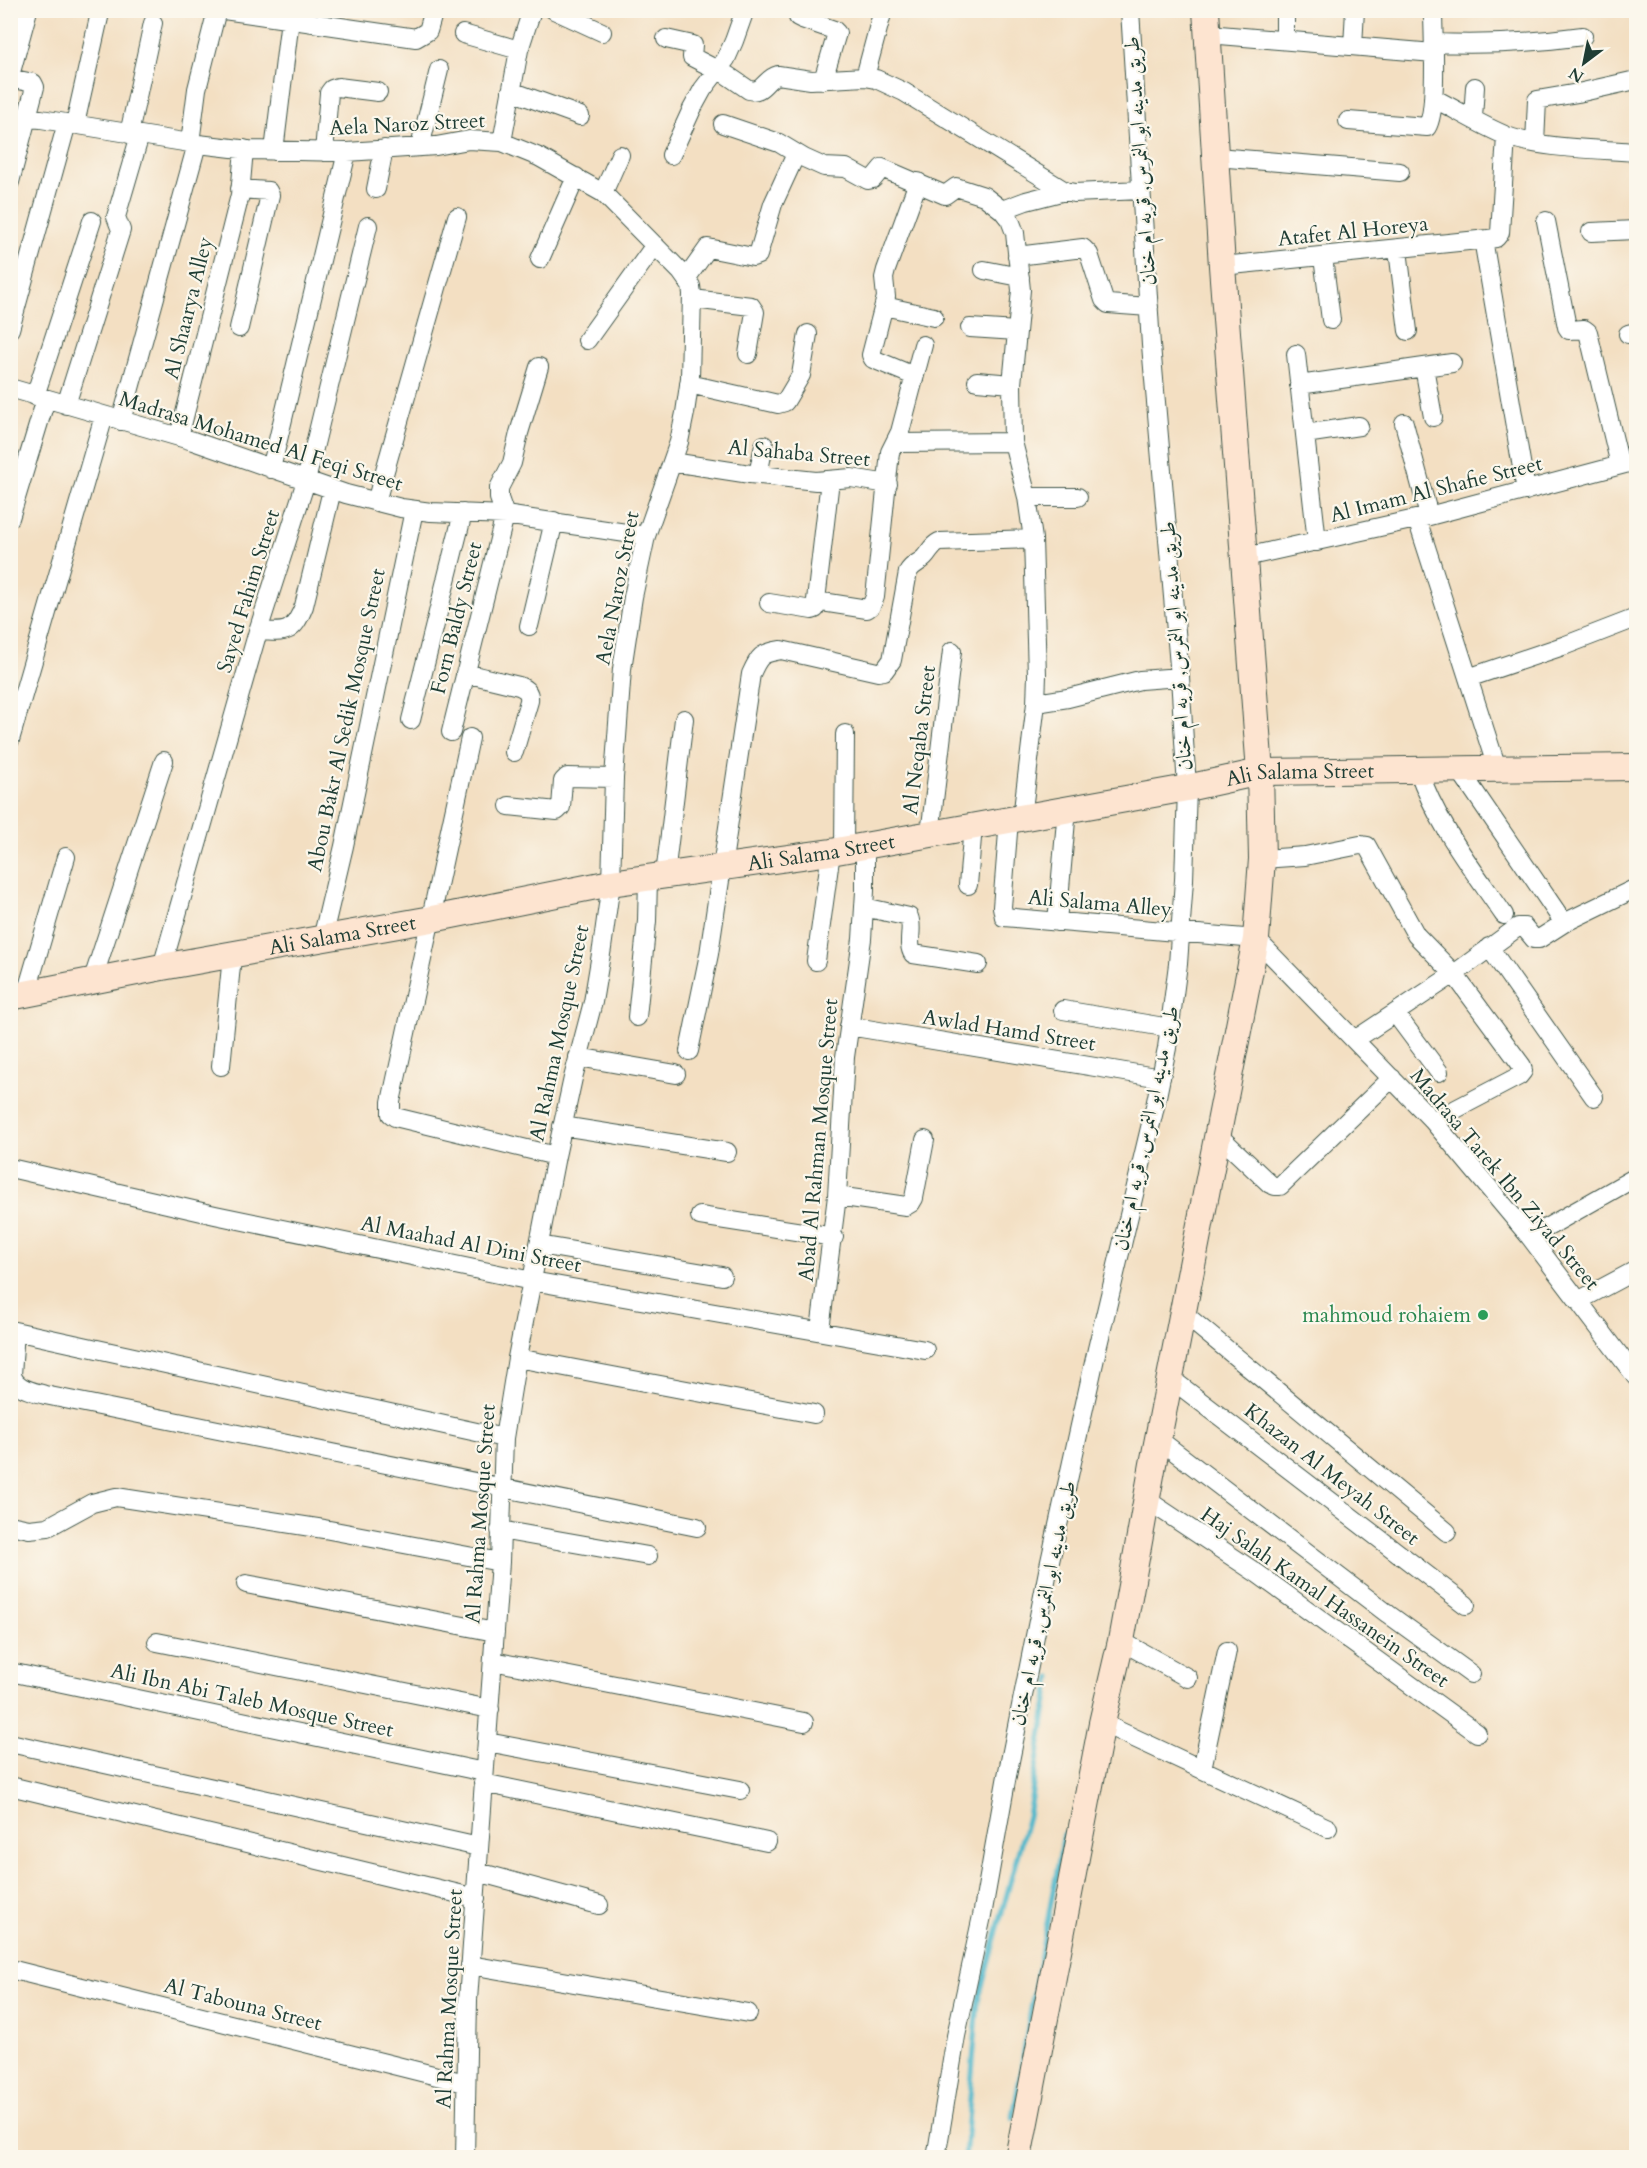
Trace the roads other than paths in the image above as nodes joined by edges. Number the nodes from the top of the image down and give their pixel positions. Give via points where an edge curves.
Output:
1 (28, 10) edge
2 (222, 10) edge
3 (532, 10) edge
4 (554, 10) edge
5 (745, 10) edge
6 (797, 10) edge
7 (883, 10) edge
8 (1130, 10) edge
9 (1285, 10) edge
10 (1355, 10) edge
11 (1433, 10) edge
12 (100, 13) dead end
13 (432, 17) dead end
14 (290, 20) junction
15 (1207, 22) edge
16 (153, 23) dead end
17 (602, 32) dead end
18 (463, 34) dead end
19 (1583, 36) dead end
20 (666, 39) dead end
21 (1285, 40) junction
22 (1353, 46) junction
23 (1434, 48) junction
24 (519, 50) junction
25 (718, 69) junction
26 (439, 70) dead end
27 (865, 76) junction
28 (823, 80) junction
29 (1636, 80) edge
30 (1475, 87) dead end
31 (511, 91) junction
32 (378, 92) dead end
33 (1433, 98) junction
34 (580, 116) dead end
35 (1473, 118) junction
36 (19, 120) edge
37 (1348, 121) dead end
38 (71, 124) junction
39 (723, 124) dead end
40 (134, 135) junction
41 (1506, 135) junction
42 (502, 142) junction
43 (194, 143) junction
44 (1535, 143) junction
45 (420, 147) junction
46 (244, 149) junction
47 (384, 149) junction
48 (274, 151) junction
49 (324, 152) junction
50 (347, 152) junction
51 (1636, 152) edge
52 (796, 154) junction
53 (620, 155) dead end
54 (671, 155) dead end
55 (1216, 157) junction
56 (1400, 172) dead end
57 (576, 177) junction
58 (10, 182) edge
59 (918, 182) junction
60 (240, 189) junction
61 (376, 189) dead end
62 (1141, 190) junction
63 (1065, 191) junction
64 (603, 193) junction
65 (1002, 210) junction
66 (457, 217) dead end
67 (92, 221) dead end
68 (1546, 221) dead end
69 (368, 226) dead end
70 (1636, 230) edge
71 (1591, 232) dead end
72 (1488, 239) junction
73 (655, 245) junction
74 (1398, 250) junction
75 (1017, 256) junction
76 (1323, 257) junction
77 (540, 259) dead end
78 (1222, 266) junction
79 (984, 270) dead end
80 (1020, 277) junction
81 (686, 279) junction
82 (693, 298) junction
83 (884, 306) junction
84 (1149, 307) junction
85 (934, 317) dead end
86 (1331, 320) dead end
87 (239, 328) dead end
88 (970, 328) dead end
89 (10, 329) edge
90 (1017, 331) junction
91 (1408, 332) dead end
92 (808, 334) dead end
93 (587, 340) dead end
94 (923, 345) dead end
95 (748, 354) dead end
96 (1296, 354) dead end
97 (1452, 363) dead end
98 (539, 367) dead end
99 (1424, 367) junction
100 (914, 376) junction
101 (977, 381) dead end
102 (689, 384) junction
103 (1012, 384) junction
104 (1299, 385) junction
105 (10, 388) edge
106 (41, 397) junction
107 (66, 405) junction
108 (104, 416) junction
109 (1433, 417) dead end
110 (122, 421) junction
111 (1404, 423) dead end
112 (1359, 426) dead end
113 (1305, 434) junction
114 (179, 437) junction
115 (1013, 442) junction
116 (896, 443) junction
117 (764, 445) dead end
118 (672, 462) junction
119 (1628, 463) edge
120 (271, 468) junction
121 (758, 475) junction
122 (830, 480) junction
123 (306, 481) junction
124 (888, 484) junction
125 (332, 490) junction
126 (1526, 491) junction
127 (1027, 497) junction
128 (1078, 497) dead end
129 (376, 502) junction
130 (414, 510) junction
131 (463, 513) junction
132 (505, 515) junction
133 (10, 518) edge
134 (1423, 518) junction
135 (554, 521) junction
136 (646, 536) junction
137 (1033, 539) junction
138 (1317, 542) junction
139 (1245, 557) junction
140 (816, 601) junction
141 (769, 603) dead end
142 (1636, 618) edge
143 (529, 626) dead end
144 (258, 631) junction
145 (952, 651) dead end
146 (465, 672) junction
147 (1180, 677) junction
148 (1468, 678) junction
149 (1036, 702) junction
150 (684, 719) dead end
151 (411, 720) dead end
152 (451, 732) dead end
153 (845, 734) dead end
154 (470, 738) dead end
155 (10, 740) edge
156 (514, 752) dead end
157 (164, 761) dead end
158 (1497, 768) junction
159 (1636, 768) edge
160 (1418, 769) junction
161 (1459, 769) junction
162 (1260, 772) junction
163 (614, 778) junction
164 (1187, 789) junction
165 (509, 806) dead end
166 (1067, 809) junction
167 (1015, 819) junction
168 (973, 826) junction
169 (930, 834) junction
170 (847, 849) junction
171 (66, 857) dead end
172 (1262, 859) junction
173 (722, 867) junction
174 (656, 877) junction
175 (610, 883) junction
176 (968, 885) dead end
177 (1636, 890) edge
178 (864, 908) junction
179 (1504, 915) dead end
180 (432, 919) junction
181 (1057, 921) junction
182 (1564, 923) junction
183 (1180, 933) junction
184 (322, 939) junction
185 (1257, 939) junction
186 (1489, 947) junction
187 (232, 956) junction
188 (816, 961) dead end
189 (978, 964) dead end
190 (162, 967) junction
191 (1454, 974) junction
192 (92, 982) junction
193 (18, 995) edge
194 (1063, 1010) dead end
195 (1395, 1013) junction
196 (637, 1017) dead end
197 (849, 1026) junction
198 (1170, 1028) junction
199 (1356, 1039) junction
200 (689, 1051) dead end
201 (578, 1058) junction
202 (220, 1066) dead end
203 (1439, 1072) dead end
204 (676, 1074) dead end
205 (1161, 1078) junction
206 (1392, 1078) junction
207 (1594, 1097) dead end
208 (1432, 1121) junction
209 (562, 1126) junction
210 (1218, 1135) junction
211 (925, 1140) dead end
212 (727, 1152) dead end
213 (556, 1156) junction
214 (10, 1168) edge
215 (1636, 1176) edge
216 (837, 1196) junction
217 (700, 1216) dead end
218 (834, 1237) junction
219 (1530, 1237) junction
220 (539, 1245) junction
221 (1636, 1270) edge
222 (722, 1276) dead end
223 (532, 1281) junction
224 (1578, 1301) junction
225 (1183, 1313) junction
226 (13, 1330) edge
227 (820, 1330) junction
228 (925, 1350) dead end
229 (1630, 1356) edge
230 (517, 1358) junction
231 (1636, 1377) edge
232 (1170, 1378) junction
233 (814, 1414) dead end
234 (504, 1438) junction
235 (1158, 1439) junction
236 (501, 1489) junction
237 (1146, 1500) junction
238 (10, 1525) edge
239 (697, 1527) dead end
240 (500, 1530) junction
241 (1447, 1532) dead end
242 (648, 1556) dead end
243 (500, 1562) junction
244 (246, 1584) dead end
245 (1466, 1605) dead end
246 (495, 1632) junction
247 (157, 1641) dead end
248 (1121, 1641) junction
249 (1227, 1651) dead end
250 (493, 1661) junction
251 (10, 1672) edge
252 (1471, 1674) dead end
253 (1188, 1678) dead end
254 (490, 1709) junction
255 (804, 1722) dead end
256 (1102, 1723) junction
257 (1477, 1733) dead end
258 (487, 1742) junction
259 (10, 1743) edge
260 (1202, 1769) junction
261 (484, 1777) junction
262 (10, 1786) edge
263 (740, 1790) dead end
264 (1328, 1828) dead end
265 (767, 1842) dead end
266 (479, 1847) junction
267 (478, 1872) junction
268 (476, 1898) junction
269 (599, 1905) dead end
270 (470, 1965) junction
271 (10, 1969) edge
272 (748, 2013) dead end
273 (465, 2083) junction
274 (465, 2157) edge
275 (936, 2157) edge
276 (1018, 2157) edge

1 - 36 street via 11,72 14,79 33,83 35,87
2 - 14 street
2 - 43 street via 216,14 197,90
3 - 24 street
4 - 17 street
5 - 25 street
6 - 28 street via 798,17 837,33
7 - 27 street
8 - 62 street, طريق مدينه ابو النمرس, قريه ام خنان
9 - 21 street
10 - 22 street
11 - 23 street
12 - 38 street
13 - 14 street via 428,31 416,38
14 - 48 street
15 - 21 street
15 - 55 street
16 - 40 street
18 - 24 street
19 - 23 street
20 - 25 street via 693,45 692,57
21 - 22 street
22 - 23 street
23 - 33 street
24 - 31 street
25 - 28 street via 755,92 773,76
25 - 54 street via 692,109
26 - 45 street
27 - 28 street
27 - 63 street via 904,92
29 - 44 street via 1537,100
30 - 35 street
31 - 34 street
31 - 42 street
32 - 49 street via 332,88
33 - 35 street
33 - 37 street via 1427,127
35 - 41 street
36 - 38 street, Aela Naroz Street
36 - 58 street
38 - 40 street, Aela Naroz Street
38 - 89 street
39 - 52 street via 779,143
40 - 43 street, Aela Naroz Street
40 - 107 street via 116,217 121,230
41 - 44 street
41 - 72 street via 1500,233
42 - 45 street, Aela Naroz Street via 469,140
42 - 57 street, Aela Naroz Street
43 - 46 street, Aela Naroz Street
43 - 110 street
44 - 51 street
45 - 47 street, Aela Naroz Street
46 - 48 street, Aela Naroz Street
46 - 60 street, Al Shaarya Alley
47 - 50 street, Aela Naroz Street
47 - 61 street
48 - 49 street, Aela Naroz Street
49 - 50 street, Aela Naroz Street
50 - 120 street
52 - 59 street via 824,167 846,168 868,180 882,168
52 - 81 street via 773,204 757,256 708,248
53 - 64 street
55 - 56 street
55 - 78 street
57 - 64 street, Aela Naroz Street
57 - 77 street
59 - 65 street via 945,195 956,187 972,191
59 - 83 street via 886,270
60 - 87 street via 268,191 270,195
60 - 114 street, Al Shaarya Alley
62 - 63 street
62 - 84 street, طريق مدينه ابو النمرس, قريه ام خنان
63 - 65 street
64 - 73 street, Aela Naroz Street
65 - 75 street via 1015,233
66 - 129 street
67 - 106 street
68 - 119 street via 1567,327 1588,332
69 - 123 street, Sayed Fahim Street
70 - 71 street
72 - 74 street, Atafet Al Horeya
72 - 126 street via 1484,250
73 - 81 street, Aela Naroz Street
73 - 93 street
74 - 76 street, Atafet Al Horeya
74 - 91 street
75 - 80 street
75 - 84 street via 1083,248 1089,254 1108,304
76 - 78 street, Atafet Al Horeya
76 - 86 street
78 - 139 street
79 - 80 street
80 - 90 street
81 - 82 street, Aela Naroz Street
82 - 95 street via 751,306 755,312
82 - 102 street, Aela Naroz Street
83 - 85 street
83 - 100 street via 871,355
84 - 147 street, طريق مدينه ابو النمرس, قريه ام خنان
88 - 90 street
90 - 103 street
92 - 102 street via 801,375 785,402 778,404
94 - 100 street, Al Sahaba Street
96 - 104 street
97 - 99 street
98 - 132 street via 512,464 499,488
99 - 104 street
99 - 109 street
100 - 116 street, Al Sahaba Street
101 - 103 street
102 - 118 street, Aela Naroz Street
103 - 115 street
104 - 113 street
105 - 106 street, Madrasa Mohamed Al Feqi Street
106 - 107 street, Madrasa Mohamed Al Feqi Street
106 - 133 street
107 - 108 street, Madrasa Mohamed Al Feqi Street
108 - 110 street, Madrasa Mohamed Al Feqi Street
108 - 155 street
110 - 114 street, Madrasa Mohamed Al Feqi Street
111 - 134 street
112 - 113 street
113 - 138 street
114 - 120 street, Madrasa Mohamed Al Feqi Street
115 - 116 street
115 - 127 street
116 - 124 street, Al Sahaba Street via 890,452
117 - 121 street
118 - 121 street, Al Sahaba Street
118 - 136 street, Aela Naroz Street
119 - 126 street, Al Imam Al Shafie Street
120 - 123 street, Madrasa Mohamed Al Feqi Street
121 - 122 street, Al Sahaba Street
122 - 124 street, Al Sahaba Street via 851,478
122 - 140 street
123 - 125 street, Madrasa Mohamed Al Feqi Street
123 - 144 street, Sayed Fahim Street
124 - 140 street, Al Sahaba Street via 871,606 867,609
125 - 129 street, Madrasa Mohamed Al Feqi Street
125 - 144 street via 298,620 289,630 279,633
126 - 134 street, Al Imam Al Shafie Street
127 - 128 street
127 - 137 street
129 - 130 street, Madrasa Mohamed Al Feqi Street
130 - 131 street, Madrasa Mohamed Al Feqi Street
130 - 184 street, Abou Bakr Al Sedik Mosque Street
131 - 132 street, Madrasa Mohamed Al Feqi Street
131 - 151 street
132 - 135 street, Madrasa Mohamed Al Feqi Street
132 - 146 street, Forn Baldy Street
134 - 138 street, Al Imam Al Shafie Street
134 - 148 street
135 - 136 street, Madrasa Mohamed Al Feqi Street
135 - 143 street
136 - 163 street, Aela Naroz Street via 622,669
137 - 149 street
137 - 173 street via 939,542 931,546 908,572 892,660 884,671 781,650 758,658 751,674
138 - 139 street, Al Imam Al Shafie Street
139 - 162 street
140 - 141 street via 812,610
142 - 148 street
144 - 190 street, Sayed Fahim Street
145 - 169 street, Al Neqaba Street
146 - 152 street, Forn Baldy Street
146 - 156 street via 528,692
147 - 149 street via 1140,680
147 - 164 street, طريق مدينه ابو النمرس, قريه ام خنان
148 - 158 street
149 - 167 street
150 - 174 street
153 - 170 street
154 - 180 street
157 - 192 street
158 - 159 street, Ali Salama Street
158 - 161 street, Ali Salama Street
160 - 161 street, Ali Salama Street
160 - 162 street, Ali Salama Street
160 - 179 street via 1441,821
161 - 182 street
162 - 164 street, Ali Salama Street
162 - 172 street
163 - 165 street via 567,777 557,811
163 - 175 street, Aela Naroz Street
164 - 166 street, Ali Salama Street
164 - 183 street, طريق مدينه ابو النمرس, قريه ام خنان
166 - 167 street, Ali Salama Street
166 - 181 street
167 - 168 street, Ali Salama Street
167 - 181 street, Ali Salama Alley via 1004,917
168 - 169 street, Ali Salama Street
168 - 176 street
169 - 170 street, Ali Salama Street
170 - 173 street, Ali Salama Street
170 - 178 street, Abad Al Rahman Mosque Street
170 - 188 street
171 - 193 street
172 - 185 street
172 - 191 street via 1367,846 1416,935
173 - 174 street, Ali Salama Street
173 - 200 street
174 - 175 street, Ali Salama Street
174 - 196 street
175 - 180 street, Ali Salama Street
175 - 201 street, Al Rahma Mosque Street via 593,1002
177 - 182 street
178 - 189 street via 909,917 913,954
178 - 197 street, Abad Al Rahman Mosque Street
180 - 184 street, Ali Salama Street
180 - 213 street via 391,1114
181 - 183 street, Ali Salama Alley
182 - 186 street via 1537,940 1520,926
183 - 185 street, Ali Salama Alley
183 - 198 street, طريق مدينه ابو النمرس, قريه ام خنان
184 - 187 street, Ali Salama Street
185 - 199 street, Madrasa Tarek Ibn Ziyad Street
185 - 210 street
186 - 191 street
186 - 207 street
187 - 190 street, Ali Salama Street
187 - 202 street
190 - 192 street, Ali Salama Street
191 - 195 street
191 - 208 street via 1523,1071
192 - 193 street, Ali Salama Street
194 - 198 street
195 - 199 street
195 - 203 street
197 - 205 street, Awlad Hamd Street
197 - 216 street, Abad Al Rahman Mosque Street
198 - 205 street, طريق مدينه ابو النمرس, قريه ام خنان
199 - 206 street, Madrasa Tarek Ibn Ziyad Street
201 - 204 street
201 - 209 street, Al Rahma Mosque Street
205 - 275 street, طريق مدينه ابو النمرس, قريه ام خنان via 1047,1577 956,2036
206 - 208 street, Madrasa Tarek Ibn Ziyad Street
206 - 210 street via 1280,1186 1270,1184
208 - 219 street, Madrasa Tarek Ibn Ziyad Street
209 - 212 street
209 - 213 street, Al Rahma Mosque Street
210 - 225 street
211 - 216 street via 911,1203 906,1206
213 - 220 street, Al Rahma Mosque Street
214 - 223 street, Al Maahad Al Dini Street
215 - 219 street
216 - 218 street, Abad Al Rahman Mosque Street
217 - 218 street
218 - 227 street, Abad Al Rahman Mosque Street
219 - 224 street, Madrasa Tarek Ibn Ziyad Street
220 - 222 street
220 - 223 street, Al Rahma Mosque Street
221 - 224 street
223 - 227 street, Al Maahad Al Dini Street
223 - 230 street, Al Rahma Mosque Street
224 - 229 street, Madrasa Tarek Ibn Ziyad Street
225 - 232 street
225 - 241 street
226 - 234 street
226 - 236 street via 14,1381 38,1393
227 - 228 street, Al Maahad Al Dini Street
229 - 231 street, Madrasa Tarek Ibn Ziyad Street
230 - 233 street
230 - 234 street, Al Rahma Mosque Street
232 - 235 street
232 - 245 street, Khazan Al Meyah Street
234 - 236 street, Al Rahma Mosque Street
235 - 237 street
235 - 252 street
236 - 239 street
236 - 240 street, Al Rahma Mosque Street
237 - 248 street
237 - 257 street, Haj Salah Kamal Hassanein Street via 1258,1574
238 - 243 street via 28,1529 48,1527 92,1503 116,1497 324,1529
240 - 242 street
240 - 243 street, Al Rahma Mosque Street
243 - 246 street, Al Rahma Mosque Street
244 - 246 street
246 - 250 street, Al Rahma Mosque Street
247 - 254 street
248 - 253 street
248 - 256 street
249 - 260 street
250 - 254 street, Al Rahma Mosque Street
250 - 255 street
251 - 261 street, Ali Ibn Abi Taleb Mosque Street
254 - 258 street, Al Rahma Mosque Street
256 - 260 street
256 - 276 street
258 - 261 street, Al Rahma Mosque Street
258 - 263 street
259 - 266 street
260 - 264 street
261 - 265 street, Ali Ibn Abi Taleb Mosque Street
261 - 266 street, Al Rahma Mosque Street
262 - 268 street
266 - 267 street, Al Rahma Mosque Street
267 - 268 street, Al Rahma Mosque Street
267 - 269 street
268 - 270 street, Al Rahma Mosque Street
270 - 272 street
270 - 273 street, Al Rahma Mosque Street
271 - 273 street, Al Tabouna Street
273 - 274 street, Al Rahma Mosque Street

